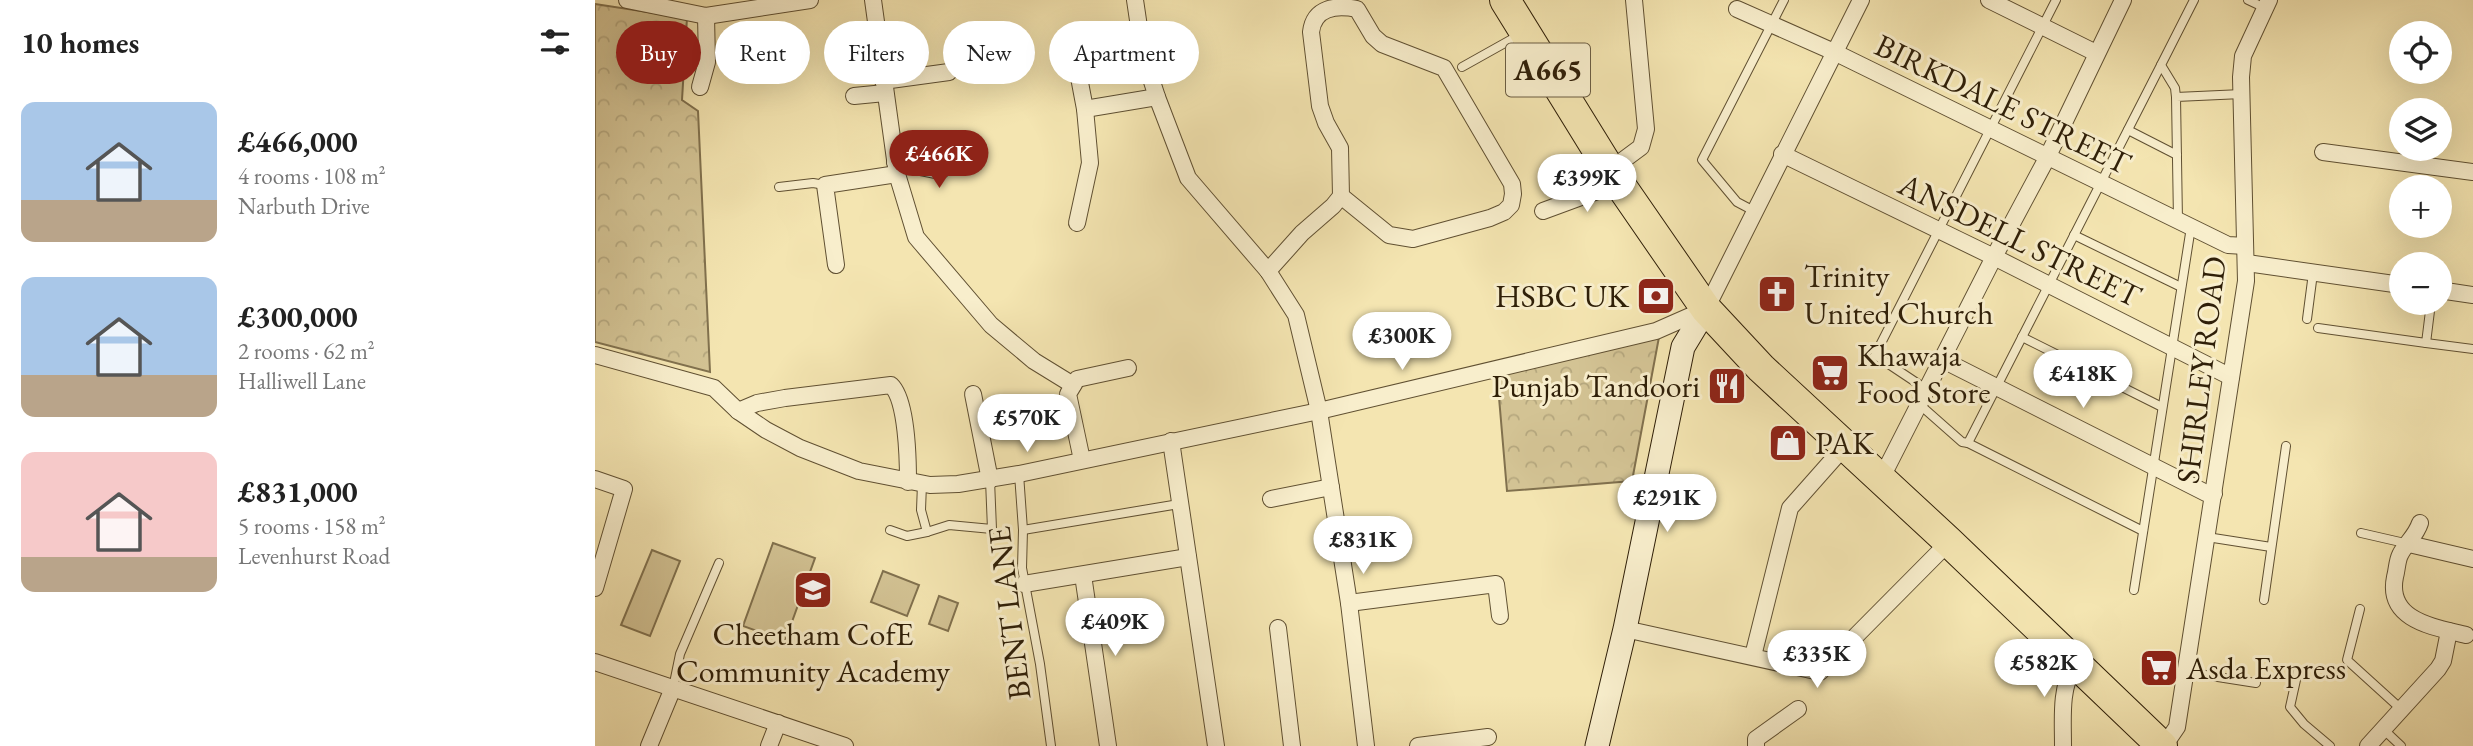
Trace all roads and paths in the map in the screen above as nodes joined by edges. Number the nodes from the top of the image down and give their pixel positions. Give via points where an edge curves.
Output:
1 (627, 0) edge
2 (810, 0) edge
3 (873, 0) edge
4 (1135, 0) edge
5 (1505, 0) edge
6 (1634, 0) edge
7 (1784, 0) edge
8 (1861, 0) edge
9 (1989, 0) edge
10 (2056, 0) edge
11 (2123, 0) edge
12 (2194, 0) edge
13 (2248, 0) edge
14 (2267, 4) edge
15 (1737, 9) dead end
16 (713, 10) edge
17 (1771, 24) junction
18 (2042, 26) junction
19 (1524, 32) junction
20 (1834, 52) junction
21 (2096, 52) junction
22 (2161, 65) junction
23 (1462, 67) dead end
24 (943, 73) edge
25 (1080, 84) edge
26 (700, 87) dead end
27 (884, 87) junction
28 (2242, 94) junction
29 (854, 96) dead end
30 (1157, 97) junction
31 (2176, 97) junction
32 (1085, 108) junction
33 (1990, 130) junction
34 (2128, 130) junction
35 (968, 149) dead end
36 (2323, 152) dead end
37 (1782, 154) junction
38 (2177, 155) junction
39 (2047, 158) junction
40 (896, 168) junction
41 (2473, 172) edge
42 (1614, 177) junction
43 (2100, 184) junction
44 (825, 185) junction
45 (779, 187) dead end
46 (1341, 196) junction
47 (1542, 211) dead end
48 (1754, 211) junction
49 (1077, 223) dead end
50 (2185, 224) junction
51 (1939, 230) junction
52 (2074, 235) junction
53 (2245, 246) junction
54 (1994, 257) junction
55 (2247, 263) junction
56 (836, 265) dead end
57 (1268, 271) junction
58 (2313, 272) junction
59 (2389, 283) edge
60 (2049, 285) junction
61 (2181, 287) junction
62 (2452, 292) edge
63 (2473, 295) edge
64 (1706, 309) junction
65 (2429, 315) edge
66 (2307, 319) dead end
67 (2318, 328) dead end
68 (2022, 337) junction
69 (2425, 343) junction
70 (2172, 347) junction
71 (2473, 349) edge
72 (595, 355) edge
73 (1941, 359) junction
74 (1128, 368) dead end
75 (2231, 377) junction
76 (1073, 385) junction
77 (1996, 387) junction
78 (1926, 389) junction
79 (973, 394) dead end
80 (1919, 404) junction
81 (2162, 407) junction
82 (738, 411) junction
83 (1319, 411) junction
84 (1171, 440) junction
85 (1968, 443) junction
86 (2286, 446) dead end
87 (1844, 447) junction
88 (1082, 460) junction
89 (2153, 466) junction
90 (1019, 474) junction
91 (595, 479) edge
92 (1881, 479) junction
93 (990, 480) junction
94 (915, 483) junction
95 (1331, 487) junction
96 (2214, 494) junction
97 (1272, 499) dead end
98 (1179, 504) junction
99 (2420, 523) dead end
100 (890, 530) dead end
101 (1023, 530) junction
102 (2143, 531) junction
103 (927, 532) junction
104 (2361, 533) dead end
105 (2207, 537) junction
106 (1949, 542) junction
107 (2409, 544) junction
108 (2271, 547) junction
109 (1188, 557) junction
110 (2473, 559) edge
111 (719, 563) dead end
112 (1083, 575) junction
113 (1024, 584) junction
114 (595, 588) edge
115 (2134, 590) dead end
116 (2264, 600) dead end
117 (1349, 603) junction
118 (2360, 609) dead end
119 (1500, 616) dead end
120 (1278, 628) dead end
121 (1625, 629) junction
122 (2449, 631) junction
123 (2466, 635) dead end
124 (1752, 656) junction
125 (595, 662) edge
126 (2074, 665) junction
127 (2298, 671) dead end
128 (2186, 672) junction
129 (2256, 683) dead end
130 (673, 688) junction
131 (1798, 709) dead end
132 (2401, 709) junction
133 (778, 723) junction
134 (2383, 729) junction
135 (1488, 737) dead end
136 (649, 746) edge
137 (769, 746) edge
138 (845, 746) edge
139 (1051, 746) edge
140 (1108, 746) edge
141 (1216, 746) edge
142 (1292, 746) edge
143 (1366, 746) edge
144 (1418, 746) edge
145 (1597, 746) edge
146 (1756, 746) edge
147 (2063, 746) edge
148 (2163, 746) edge
149 (2330, 746) edge
150 (2368, 746) edge
151 (2401, 746) edge

1 - 16 street
2 - 16 street
3 - 27 street
4 - 30 street via 1143,54
5 - 19 highway, A665
6 - 42 street via 1646,128 1641,147
7 - 17 lane
8 - 20 street
9 - 18 street
10 - 18 lane
11 - 21 street
12 - 22 lane
13 - 14 lane
14 - 28 street, SHIRLEY ROAD via 2243,56
15 - 17 street, BIRKDALE STREET
16 - 26 street via 708,62
17 - 20 street, BIRKDALE STREET
17 - 48 lane via 1702,160 1737,202
18 - 21 street
18 - 33 lane
19 - 23 lane
19 - 42 highway, A665
20 - 33 street, BIRKDALE STREET
20 - 37 street
21 - 39 street
22 - 31 lane
22 - 34 lane
24 - 27 street
25 - 32 street
27 - 29 street
27 - 40 street
28 - 31 lane
28 - 53 street, SHIRLEY ROAD
30 - 32 street
30 - 57 street via 1188,178
31 - 38 lane
32 - 49 street via 1090,163
33 - 39 street, BIRKDALE STREET
33 - 51 lane
34 - 38 lane
34 - 43 lane
35 - 40 street via 940,171
36 - 41 street
37 - 48 street
37 - 51 street, ANSDELL STREET
38 - 50 lane
39 - 43 street, BIRKDALE STREET
39 - 54 street
40 - 44 street
40 - 76 street via 916,237 991,325
42 - 47 street
42 - 64 highway, A665
43 - 50 street, BIRKDALE STREET
43 - 52 lane
44 - 45 lane
44 - 56 street
46 - 46 street via 1339,148 1320,106 1311,32 1317,16 1346,7 1357,9 1382,44 1444,68 1512,184 1513,194 1504,212 1413,239 1389,235
46 - 57 street
48 - 64 street
50 - 53 street, BIRKDALE STREET via 2228,245
50 - 61 lane
51 - 54 street, ANSDELL STREET
51 - 78 lane via 1875,355
52 - 60 lane
52 - 61 lane
53 - 55 street, SHIRLEY ROAD
54 - 60 street, ANSDELL STREET
54 - 73 street
55 - 58 street
55 - 75 street, SHIRLEY ROAD
57 - 83 street via 1296,316
58 - 59 street
58 - 66 lane
60 - 68 lane
60 - 70 street, ANSDELL STREET
61 - 70 lane
62 - 63 street
64 - 83 street via 1656,331
64 - 87 highway, A665
64 - 121 main road via 1683,347
65 - 69 lane
67 - 69 lane
68 - 77 lane
68 - 81 lane
69 - 71 lane
70 - 75 street, ANSDELL STREET
70 - 81 lane
72 - 82 street via 714,388
73 - 77 street
73 - 78 street
74 - 76 street via 1077,379
75 - 96 street, SHIRLEY ROAD
76 - 88 street via 1068,394
77 - 85 lane
77 - 89 street
78 - 80 street
79 - 93 street
80 - 85 lane
80 - 92 street
81 - 89 lane
82 - 94 street via 800,448 859,471
82 - 94 street via 785,398 891,385 899,398
83 - 84 street
83 - 95 street
84 - 88 street
84 - 98 street
85 - 102 lane
86 - 108 lane
87 - 92 highway, A665
87 - 124 street via 1790,508
88 - 90 street
89 - 96 street
89 - 102 lane
90 - 93 street
90 - 101 lane, BENT LANE
91 - 114 street via 624,488
92 - 106 highway, A665
93 - 94 street
93 - 103 lane via 992,529 949,525
94 - 103 lane
95 - 97 street
95 - 117 street
96 - 105 street, SHIRLEY ROAD
98 - 101 lane
98 - 109 street
99 - 107 street
100 - 103 lane via 907,536
101 - 113 lane, BENT LANE
102 - 115 lane
104 - 107 lane
105 - 108 lane
105 - 128 street, SHIRLEY ROAD
106 - 124 street via 1820,672
106 - 126 highway, A665
107 - 110 street
107 - 122 street via 2400,555 2394,584 2398,602 2414,620
108 - 116 lane
109 - 112 street
109 - 141 street
111 - 130 lane via 680,654
112 - 113 street
112 - 140 street
113 - 139 lane, BENT LANE
117 - 119 street via 1496,584
117 - 143 street
118 - 132 lane via 2347,660
120 - 142 street
121 - 124 street
121 - 145 main road
122 - 123 street
122 - 132 street via 2443,661
125 - 130 street
126 - 147 street via 2063,697
126 - 148 highway, A665
127 - 149 lane via 2290,707
128 - 129 lane
128 - 148 street, SHIRLEY ROAD via 2177,727
130 - 133 street
130 - 136 street
131 - 146 street via 1756,739
132 - 134 street
133 - 137 street
133 - 138 street
134 - 150 street
134 - 151 lane
135 - 144 street

